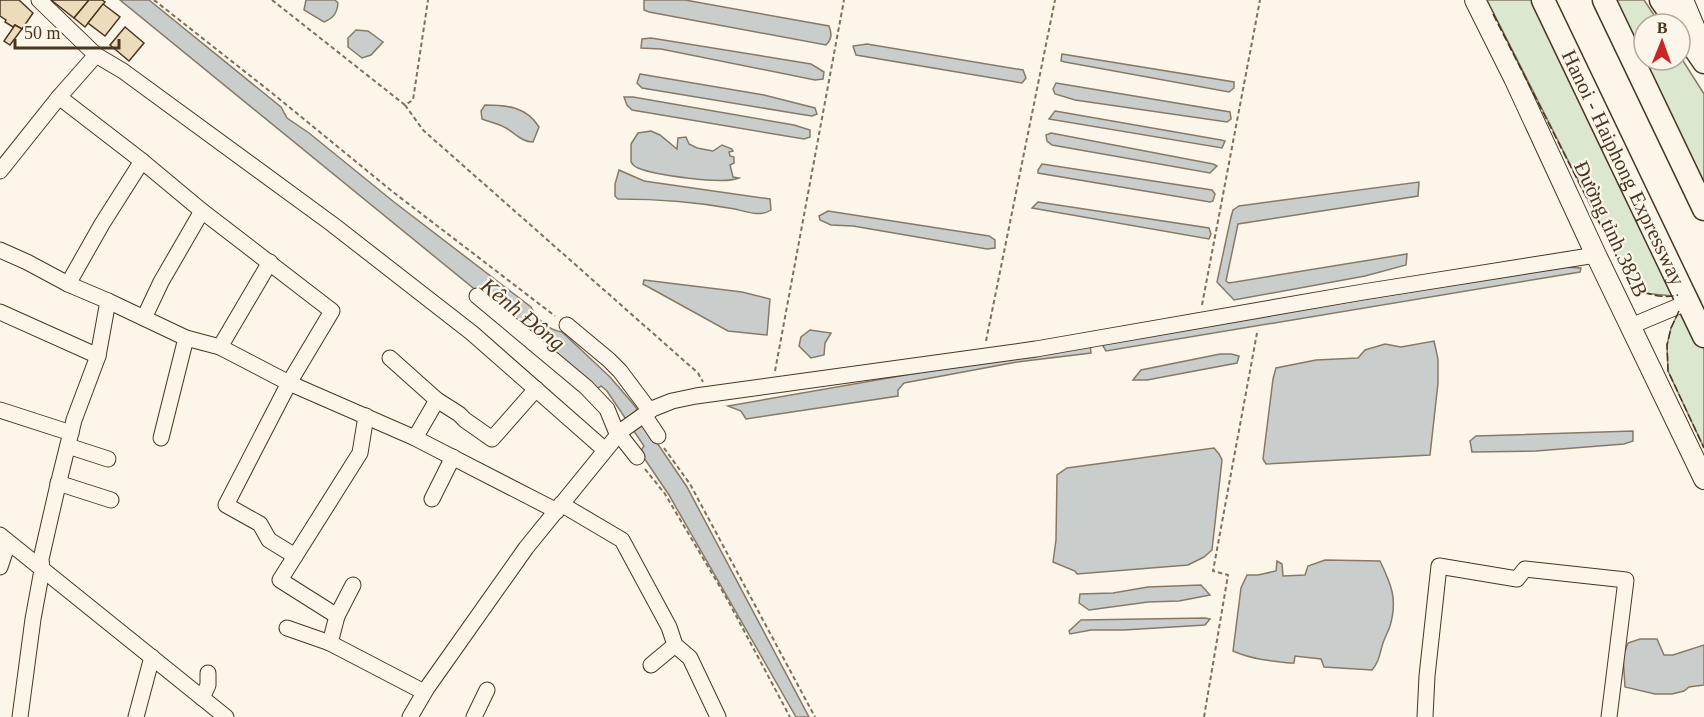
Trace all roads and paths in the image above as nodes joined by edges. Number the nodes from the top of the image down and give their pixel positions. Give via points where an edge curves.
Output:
1 (39, 0) edge
2 (154, 0) edge
3 (272, 0) edge
4 (428, 0) edge
5 (844, 0) edge
6 (1055, 0) edge
7 (1260, 0) edge
8 (1475, 0) edge
9 (1543, 0) edge
10 (1604, 0) edge
11 (1683, 0) edge
12 (1692, 45) edge
13 (1704, 50) edge
14 (96, 55) junction
15 (1704, 62) edge
16 (59, 97) junction
17 (405, 105) junction
18 (142, 161) junction
19 (0, 171) edge
20 (1704, 209) edge
21 (202, 211) junction
22 (0, 250) edge
23 (1596, 255) junction
24 (270, 262) junction
25 (68, 284) junction
26 (477, 296) dead end
27 (108, 301) junction
28 (1686, 303) tunnel mouth
29 (0, 312) edge
30 (144, 318) junction
31 (1204, 320) junction
32 (567, 325) joint
33 (1630, 326) junction
34 (1257, 333) dead end
35 (1704, 336) edge
36 (186, 338) junction
37 (220, 347) junction
38 (98, 356) junction
39 (984, 356) junction
40 (390, 358) dead end
41 (289, 383) junction
42 (772, 385) junction
43 (537, 389) junction
44 (708, 394) junction
45 (438, 400) junction
46 (0, 410) edge
47 (647, 413) junction
48 (366, 416) junction
49 (71, 433) junction
50 (619, 434) junction
51 (658, 436) joint
52 (160, 438) dead end
53 (414, 438) junction
54 (605, 450) junction
55 (453, 457) junction
56 (637, 457) joint
57 (108, 459) dead end
58 (1704, 479) edge
59 (58, 483) junction
60 (432, 499) dead end
61 (111, 500) dead end
62 (559, 508) junction
63 (4, 539) edge
64 (295, 556) junction
65 (0, 567) edge
66 (42, 570) junction
67 (353, 585) dead end
68 (337, 616) junction
69 (287, 628) dead end
70 (330, 643) junction
71 (675, 645) junction
72 (152, 657) junction
73 (651, 665) dead end
74 (208, 673) dead end
75 (487, 690) dead end
76 (424, 692) junction
77 (206, 706) edge
78 (20, 717) edge
79 (136, 717) edge
80 (226, 717) edge
81 (410, 717) edge
82 (474, 717) edge
83 (718, 717) edge
84 (790, 717) edge
85 (815, 717) edge
86 (1204, 717) edge
87 (1425, 717) edge
88 (1609, 717) edge

1 - 14 street
2 - 32 path via 393,192
3 - 17 path
4 - 17 path via 413,100
5 - 42 path
6 - 39 path
7 - 31 path via 1203,301
8 - 23 main road, Đường tỉnh 382B
9 - 35 highway, Hanoi - Haiphong Expressway
10 - 20 highway
11 - 13 main road
12 - 15 highway
14 - 16 street
14 - 43 street via 332,224
16 - 18 street
16 - 19 street
17 - 44 path via 423,130 698,373
18 - 21 street
18 - 25 street
21 - 24 street
21 - 30 street
22 - 25 street
23 - 31 street
23 - 33 main road, Đường tỉnh 382B
24 - 37 street
24 - 41 street via 332,310
25 - 27 street
26 - 50 street via 586,387 607,409
27 - 30 street
27 - 38 street
28 - 33 street
29 - 38 street
30 - 36 street
31 - 39 street
32 - 47 street via 620,371
33 - 58 main road, Đường tỉnh 382B
34 - 86 path via 1213,571 1228,575
36 - 37 street
36 - 52 street
37 - 41 street
38 - 49 street
39 - 42 street
40 - 45 street
41 - 48 street
41 - 64 street via 226,505 260,524 269,540
42 - 44 street
43 - 45 street via 492,439
43 - 54 street
44 - 47 street via 672,401
45 - 53 street
46 - 49 street
47 - 50 street
47 - 51 street
48 - 53 street
48 - 64 street via 360,453
49 - 57 street
49 - 59 street
50 - 54 street
50 - 56 street
51 - 85 path via 690,484
53 - 55 street
54 - 62 street
55 - 60 street
55 - 62 street
56 - 84 path via 665,494 726,597
59 - 61 street
59 - 66 street
62 - 71 street via 622,540
62 - 76 street
63 - 65 street
63 - 66 street
64 - 68 street via 280,580
66 - 72 street
66 - 78 street
67 - 68 street
68 - 70 street
69 - 70 street
70 - 76 street
71 - 73 street
71 - 83 street via 690,658
72 - 77 street
72 - 79 street
74 - 77 street
75 - 82 street
76 - 81 street
77 - 80 street
87 - 88 street via 1439,566 1517,579 1525,569 1626,580

